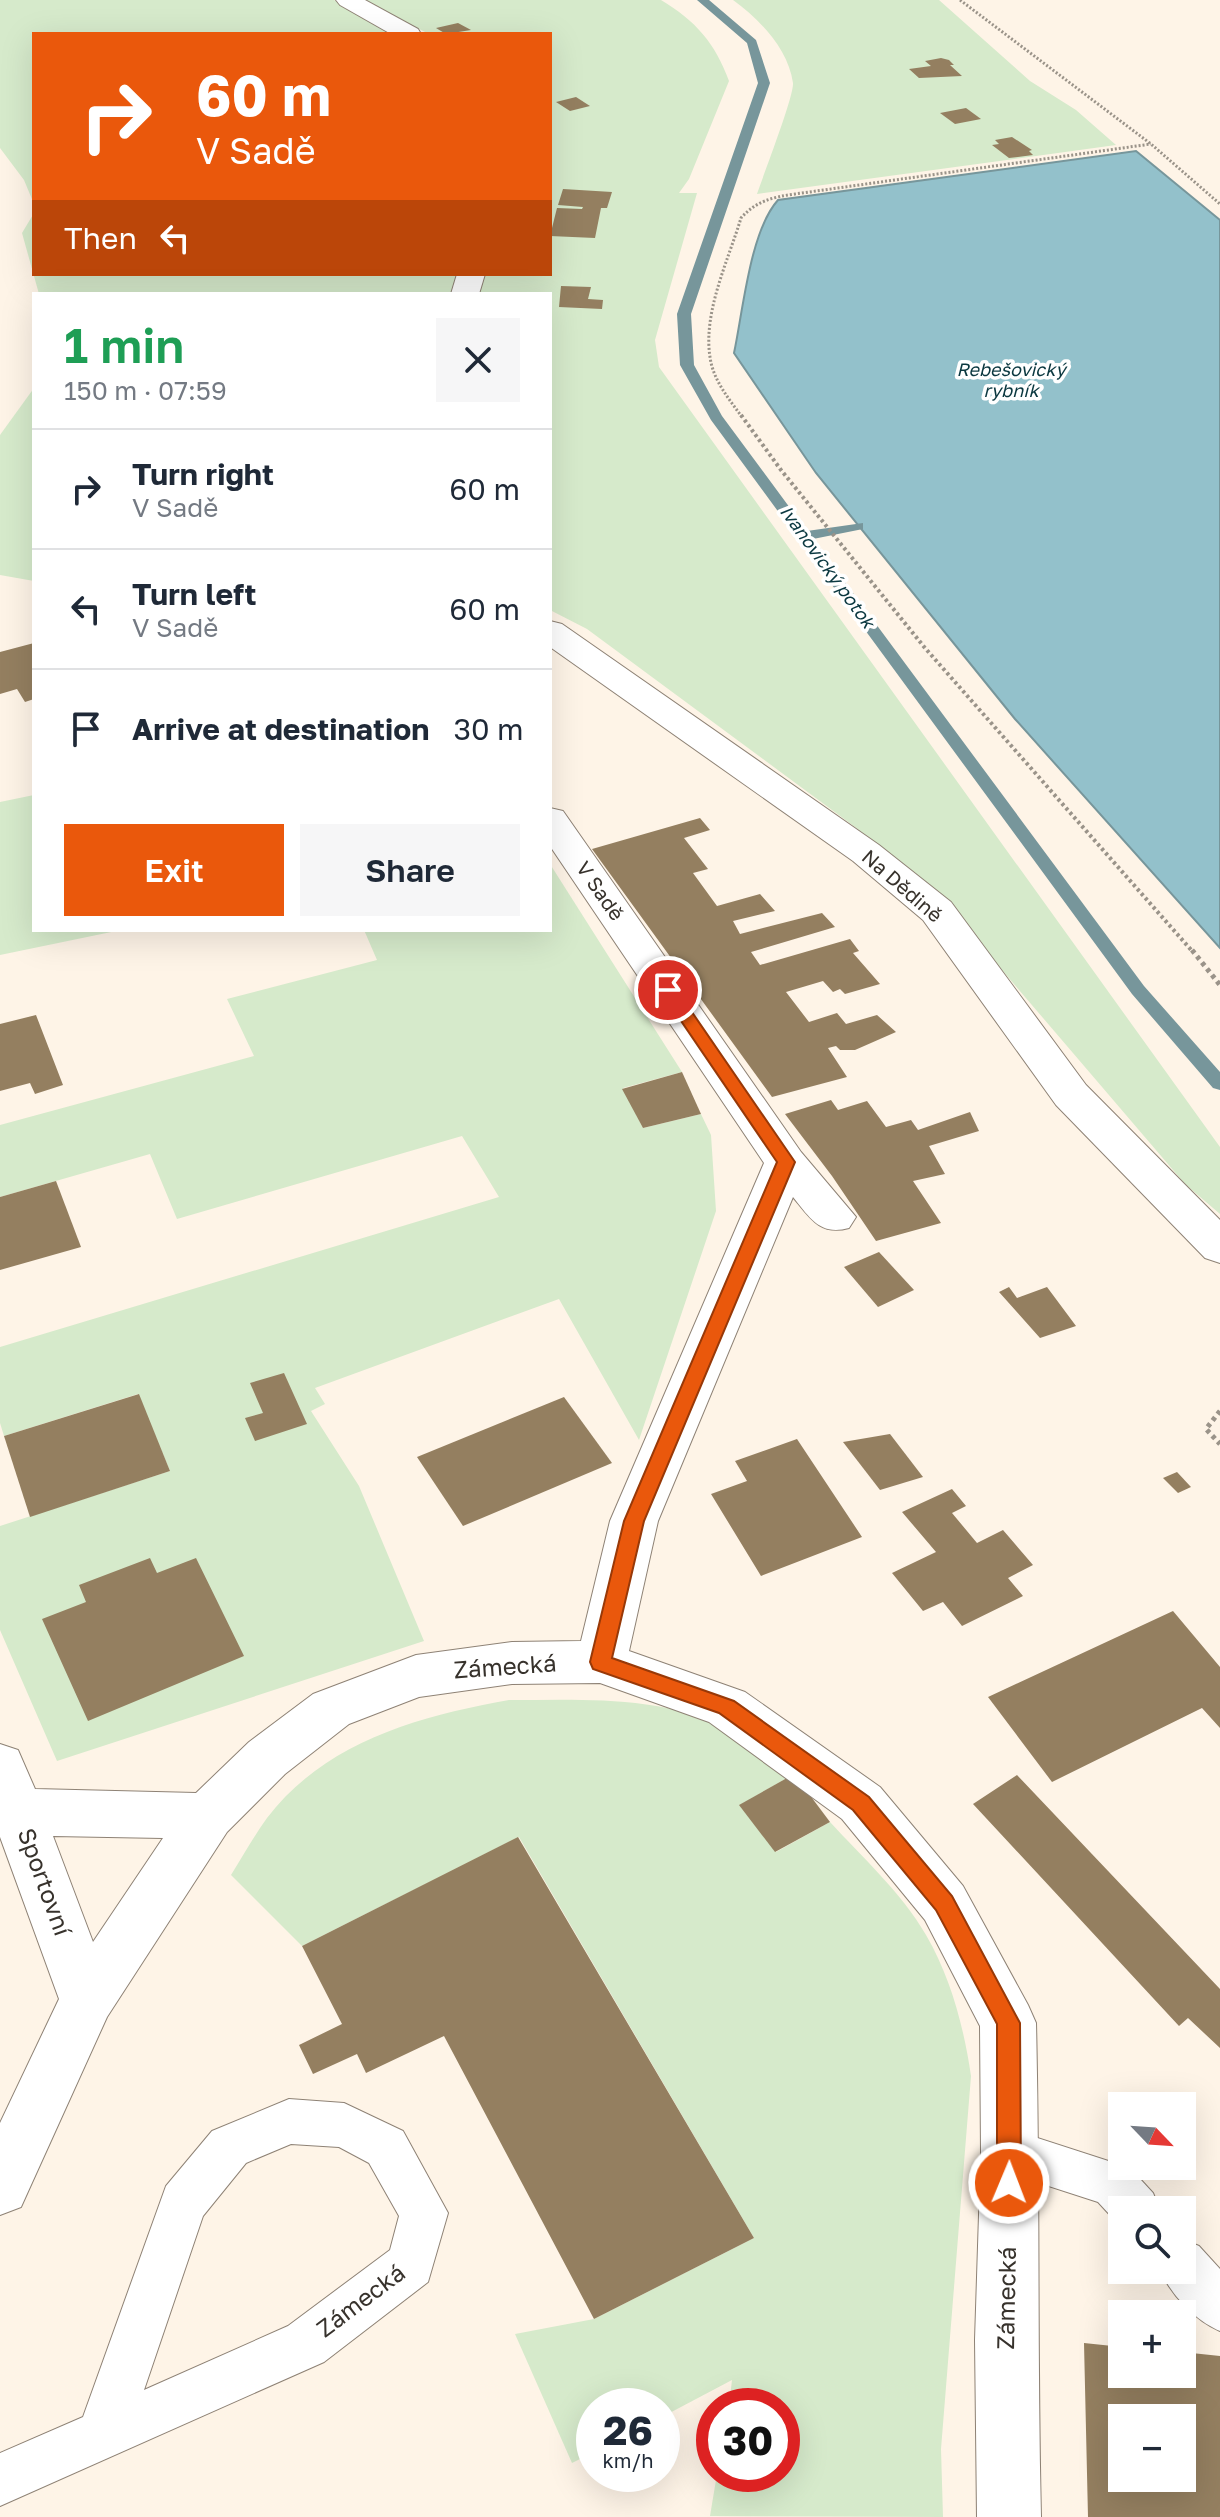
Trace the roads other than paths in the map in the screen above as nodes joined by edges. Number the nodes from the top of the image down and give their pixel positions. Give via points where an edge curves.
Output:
1 (348, 0) edge
2 (405, 32) edge
3 (552, 632) edge
4 (552, 822) edge
5 (786, 1162) junction
6 (834, 1217) dead end
7 (1220, 1247) edge
8 (601, 1662) junction
9 (9, 1789) edge
10 (208, 1816) junction
11 (87, 1999) junction
12 (1010, 2152) junction
13 (0, 2187) edge
14 (1124, 2196) edge
15 (1196, 2279) edge
16 (1220, 2306) edge
17 (104, 2431) junction
18 (0, 2480) edge
19 (1009, 2517) edge

1 - 2 street
3 - 7 street, Na Dědině via 866,853 937,911 1071,1095
4 - 5 street, V Sadě
5 - 6 street, V Sadě
5 - 8 street via 634,1521
8 - 10 street, Zámecká via 512,1663 416,1676 331,1709 267,1758
8 - 12 street, Zámecká via 727,1707 861,1803 880,1825 944,1903 1008,2023
9 - 10 street
9 - 11 street, Sportovní
10 - 11 street, Zámecká
11 - 13 street, Zámecká
12 - 14 lane via 1113,2184
12 - 19 street, Zámecká
15 - 16 lane
17 - 17 lane, Zámecká via 306,2344 411,2265 424,2213 386,2147 344,2125 289,2121 229,2147 183,2203
17 - 18 lane, Zámecká

